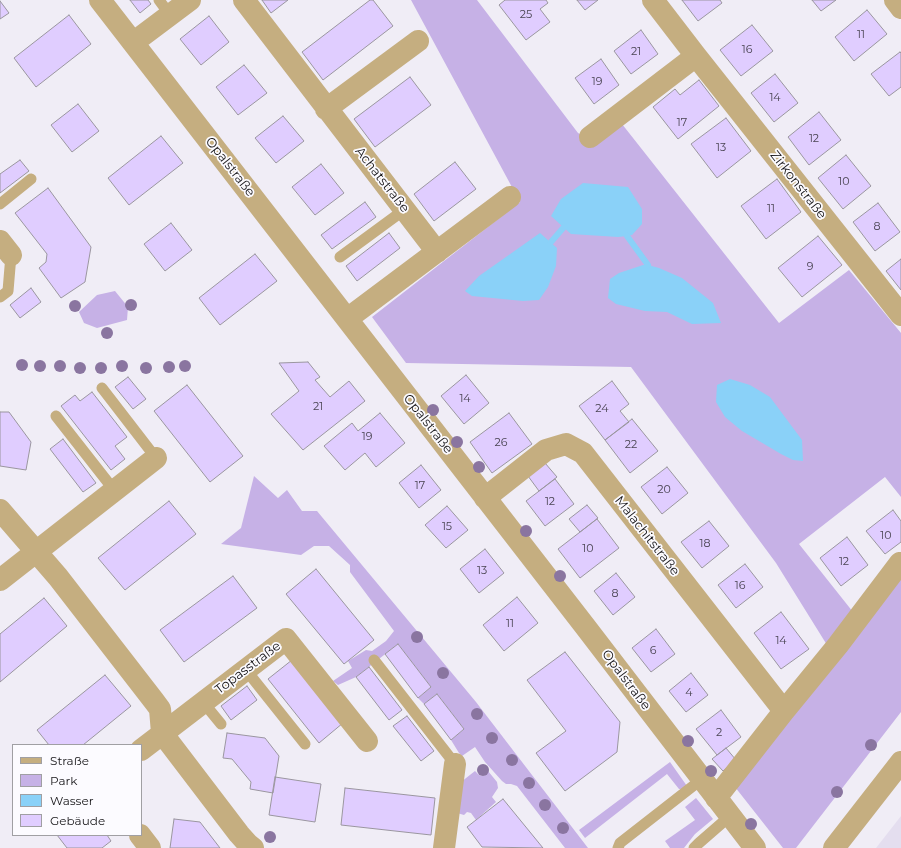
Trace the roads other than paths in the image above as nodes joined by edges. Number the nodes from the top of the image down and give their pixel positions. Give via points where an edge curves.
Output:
1 (100, 0) edge
2 (190, 0) edge
3 (244, 0) edge
4 (653, 0) edge
5 (894, 0) edge
6 (165, 7) edge
7 (901, 8) edge
8 (418, 40) dead end
9 (134, 42) junction
10 (696, 56) junction
11 (326, 109) junction
12 (590, 137) dead end
13 (31, 180) dead end
14 (510, 197) dead end
15 (0, 204) edge
16 (404, 210) junction
17 (6, 248) edge
18 (437, 252) junction
19 (340, 257) dead end
20 (0, 298) edge
21 (901, 315) edge
22 (347, 319) junction
23 (102, 388) dead end
24 (56, 416) dead end
25 (156, 458) joint
26 (114, 490) junction
27 (485, 498) junction
28 (0, 510) edge
29 (36, 551) junction
30 (900, 563) dead end
31 (0, 580) edge
32 (374, 660) dead end
33 (246, 670) junction
34 (203, 702) junction
35 (784, 711) junction
36 (221, 724) dead end
37 (162, 733) junction
38 (367, 741) dead end
39 (305, 744) dead end
40 (142, 749) edge
41 (901, 762) edge
42 (455, 764) joint
43 (702, 779) junction
44 (716, 798) junction
45 (730, 816) junction
46 (141, 836) edge
47 (250, 847) edge
48 (150, 848) edge
49 (444, 848) edge
50 (618, 848) edge
51 (694, 848) edge
52 (755, 848) edge
53 (834, 848) edge

1 - 9 street, Opalstraße
2 - 6 street
3 - 11 street, Achatstraße
4 - 10 street, Zirkonstraße
5 - 7 street
6 - 9 street
8 - 11 street
9 - 22 street, Opalstraße
10 - 12 street
10 - 21 street, Zirkonstraße
11 - 16 street, Achatstraße
13 - 15 lane
14 - 18 street
16 - 18 street, Achatstraße
16 - 19 lane
17 - 20 lane via 8,291
18 - 22 street
22 - 27 street, Opalstraße
23 - 25 lane
24 - 26 lane
25 - 26 street
26 - 29 street
27 - 35 street, Malachitstraße via 546,450 566,444 583,453
27 - 43 street, Opalstraße
28 - 29 street
29 - 31 street
29 - 37 street via 160,708
30 - 35 street
32 - 42 lane
33 - 34 street, Topasstraße
33 - 38 street, Topasstraße via 286,638
33 - 39 lane
34 - 36 lane
34 - 37 street, Topasstraße
35 - 44 street
37 - 40 street, Topasstraße
37 - 47 street
41 - 53 street
42 - 49 street
43 - 44 street, Opalstraße
43 - 50 lane via 620,843
44 - 45 street, Opalstraße
45 - 51 lane
45 - 52 street, Opalstraße
46 - 48 street

